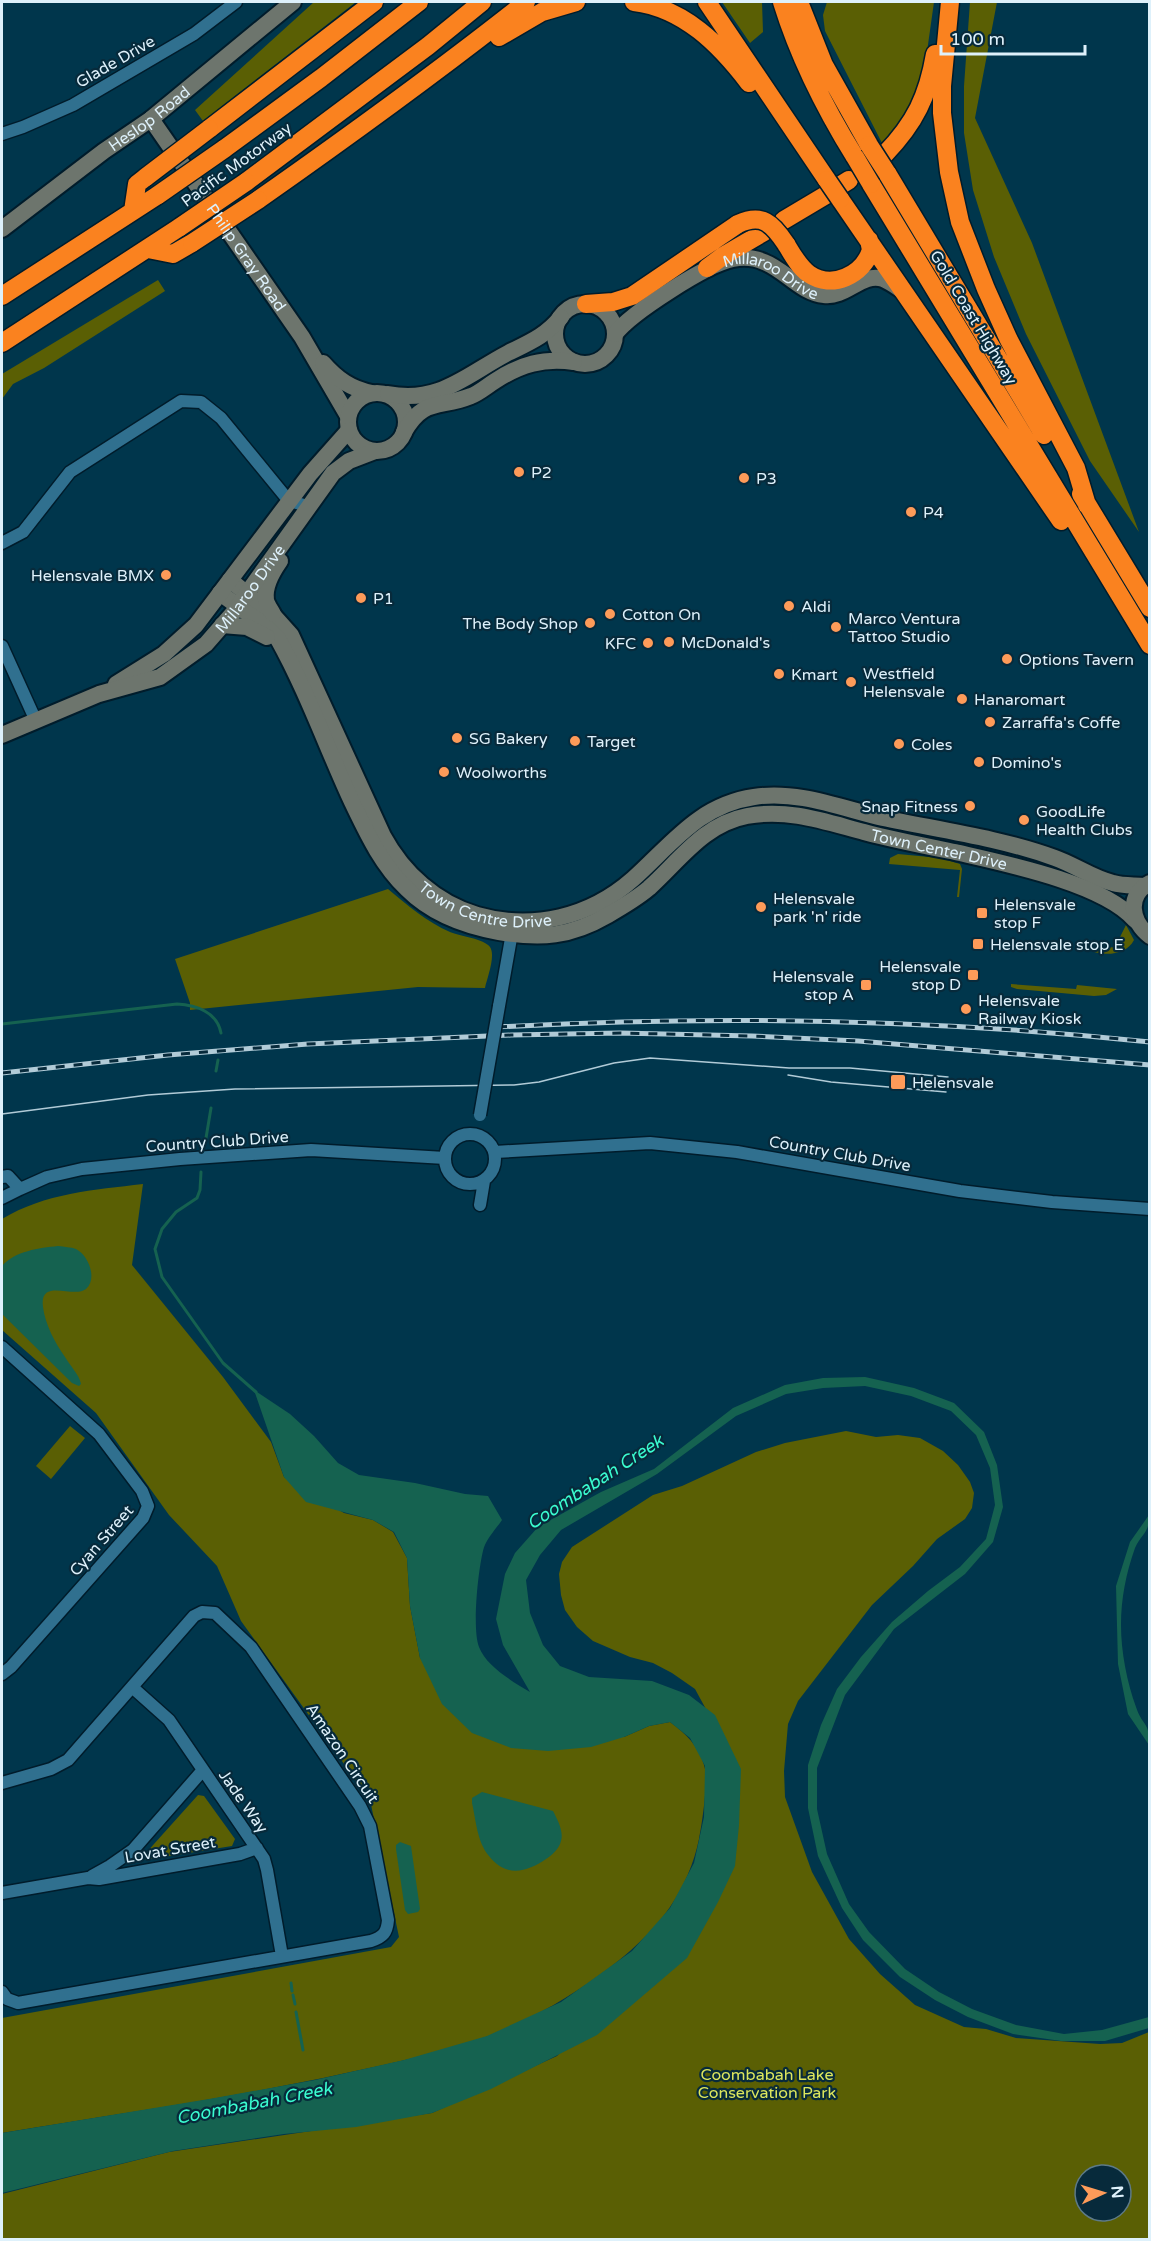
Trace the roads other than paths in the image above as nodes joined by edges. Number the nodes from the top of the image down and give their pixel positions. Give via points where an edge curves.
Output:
1 (236, 2) edge
2 (293, 2) edge
3 (374, 2) edge
4 (419, 2) edge
5 (482, 2) edge
6 (526, 2) edge
7 (576, 2) edge
8 (634, 2) edge
9 (707, 2) edge
10 (782, 2) edge
11 (799, 2) edge
12 (949, 6) edge
13 (478, 40) junction
14 (152, 119) junction
15 (787, 121) junction
16 (2, 134) edge
17 (877, 149) junction
18 (846, 184) junction
19 (133, 211) junction
20 (784, 220) dead end
21 (2, 229) edge
22 (764, 232) dead end
23 (869, 240) junction
24 (148, 249) junction
25 (707, 268) junction
26 (904, 292) junction
27 (2, 296) edge
28 (586, 304) junction
29 (561, 317) junction
30 (615, 334) junction
31 (302, 337) junction
32 (2, 343) edge
33 (574, 362) junction
34 (380, 394) junction
35 (348, 423) junction
36 (404, 432) junction
37 (375, 451) junction
38 (289, 501) junction
39 (1087, 505) junction
40 (305, 511) junction
41 (1083, 535) junction
42 (2, 543) edge
43 (225, 587) junction
44 (242, 600) junction
45 (1149, 608) edge
46 (274, 615) junction
47 (222, 625) junction
48 (281, 644) junction
49 (1149, 645) edge
50 (2, 646) edge
51 (313, 684) junction
52 (99, 694) junction
53 (36, 720) junction
54 (316, 722) junction
55 (2, 735) edge
56 (875, 816) joint
57 (732, 820) joint
58 (987, 840) junction
59 (984, 858) junction
60 (1147, 884) edge
61 (1135, 920) junction
62 (513, 928) junction
63 (1149, 936) edge
64 (478, 1136) junction
65 (523, 1149) junction
66 (495, 1152) junction
67 (445, 1158) junction
68 (494, 1167) junction
69 (2, 1178) edge
70 (20, 1189) junction
71 (2, 1198) edge
72 (1149, 1209) edge
73 (2, 1347) edge
74 (2, 1674) edge
75 (132, 1687) junction
76 (203, 1770) junction
77 (2, 1783) edge
78 (257, 1848) junction
79 (88, 1878) junction
80 (2, 1893) edge
81 (282, 1956) junction
82 (2, 1992) edge

1 - 16 street, Glade Drive via 194,34 73,105
2 - 14 street, Heslop Road
3 - 19 highway, bridge via 137,184
4 - 19 highway, Pacific Motorway, bridge via 224,149
5 - 24 highway, Pacific Motorway, bridge via 246,182
6 - 13 highway
7 - 13 highway via 542,12 497,38
8 - 15 highway via 665,10 698,29 731,60 773,114
9 - 15 highway
10 - 18 highway, Gold Coast Highway, bridge via 814,85 855,157
11 - 17 highway, Gold Coast Highway via 825,65
12 - 17 highway via 922,103 909,128
12 - 39 highway via 942,113 960,222 1008,338 1076,468
13 - 24 highway, bridge via 340,143 192,243 172,255
14 - 21 street, Heslop Road
14 - 31 street, Philip Gray Road
15 - 18 highway
17 - 39 highway, Gold Coast Highway, bridge via 887,173
18 - 20 highway
18 - 23 highway
18 - 41 highway, Gold Coast Highway
19 - 27 highway, Pacific Motorway
22 - 25 highway
23 - 26 highway
23 - 28 highway, bridge via 871,250 862,267 832,281 806,271 774,228 753,219 738,224 632,296
24 - 32 highway, Pacific Motorway
25 - 26 street, Millaroo Drive via 747,258 766,263 820,295 837,295 874,278
25 - 30 street, Millaroo Drive via 637,314
26 - 41 highway via 1062,522
28 - 29 street
28 - 30 street via 608,315
29 - 33 street via 557,343
29 - 34 street via 538,339 447,389 413,396
30 - 33 street via 610,351 600,360
31 - 34 street, Philip Gray Road via 332,373 355,390
31 - 35 street, Philip Gray Road
33 - 36 street via 543,360 519,367 471,396 422,410
34 - 35 street via 361,397 353,405
34 - 36 street via 401,405
35 - 37 street via 354,440
35 - 38 street, Millaroo Drive
36 - 37 street via 396,444
37 - 40 street, Millaroo Drive via 349,461 333,473
38 - 40 street
38 - 42 street via 221,418 201,402 181,401 70,472 23,532
38 - 43 street, Millaroo Drive
39 - 45 highway, Gold Coast Highway
40 - 44 street, Millaroo Drive
40 - 46 street via 300,531 268,584 266,601
41 - 49 highway, Gold Coast Highway
43 - 44 street, Town Centre Drive
43 - 52 street, Millaroo Drive via 196,625 164,654
44 - 46 street, Town Centre Drive
44 - 47 street, Millaroo Drive
44 - 48 street, Town Centre Drive
46 - 51 street, Town Centre Drive via 291,635
47 - 48 street via 247,627
47 - 52 street, Millaroo Drive via 206,644 160,677
48 - 54 street, Town Centre Drive
50 - 53 street
51 - 54 street via 309,693 318,715
51 - 62 street, Town Centre Drive via 383,836 399,861 428,890 449,904
52 - 53 street, Millaroo Drive
53 - 55 street, Millaroo Drive
54 - 62 street, Town Centre Drive via 368,835 400,882 449,917 476,927
56 - 58 street, Town Center Drive
56 - 62 street, Town Centre Drive via 800,798 742,799 695,820 634,878 595,905 561,918
57 - 59 street, Town Center Drive via 762,814 805,816
57 - 62 street, Town Centre Drive via 699,838 638,897 597,922 545,937
58 - 59 street
58 - 60 street, Town Center Drive via 1054,858 1114,884
59 - 61 street, Town Center Drive via 1056,878 1107,898 1126,909
60 - 61 street via 1135,899
61 - 63 street, Town Center Drive
62 - 64 street, bridge
64 - 66 street via 489,1142
64 - 67 street via 456,1138
65 - 66 street, Country Club Drive
65 - 68 street, Country Club Drive
65 - 72 street, Country Club Drive via 650,1143 737,1152 960,1191
66 - 68 street
67 - 68 street, Country Club Drive via 452,1177 460,1183 478,1183
67 - 70 street, Country Club Drive via 311,1150 180,1159 82,1169 47,1177
69 - 70 street via 8,1176
70 - 71 street, Country Club Drive
73 - 74 street, Cyan Street via 99,1434 142,1491 148,1506 143,1518
75 - 76 street, Jade Way via 165,1716
75 - 77 street, Amazon Circuit via 68,1760
75 - 81 street, Amazon Circuit via 194,1616 215,1613 251,1647 360,1806 370,1826 378,1866 388,1920 384,1935 371,1941
76 - 78 street, Jade Way
76 - 79 street, Lovat Street via 133,1850
78 - 79 street, Lovat Street
78 - 81 street, Jade Way via 267,1869
79 - 80 street, Lovat Street
81 - 82 street, Amazon Circuit via 18,2003

